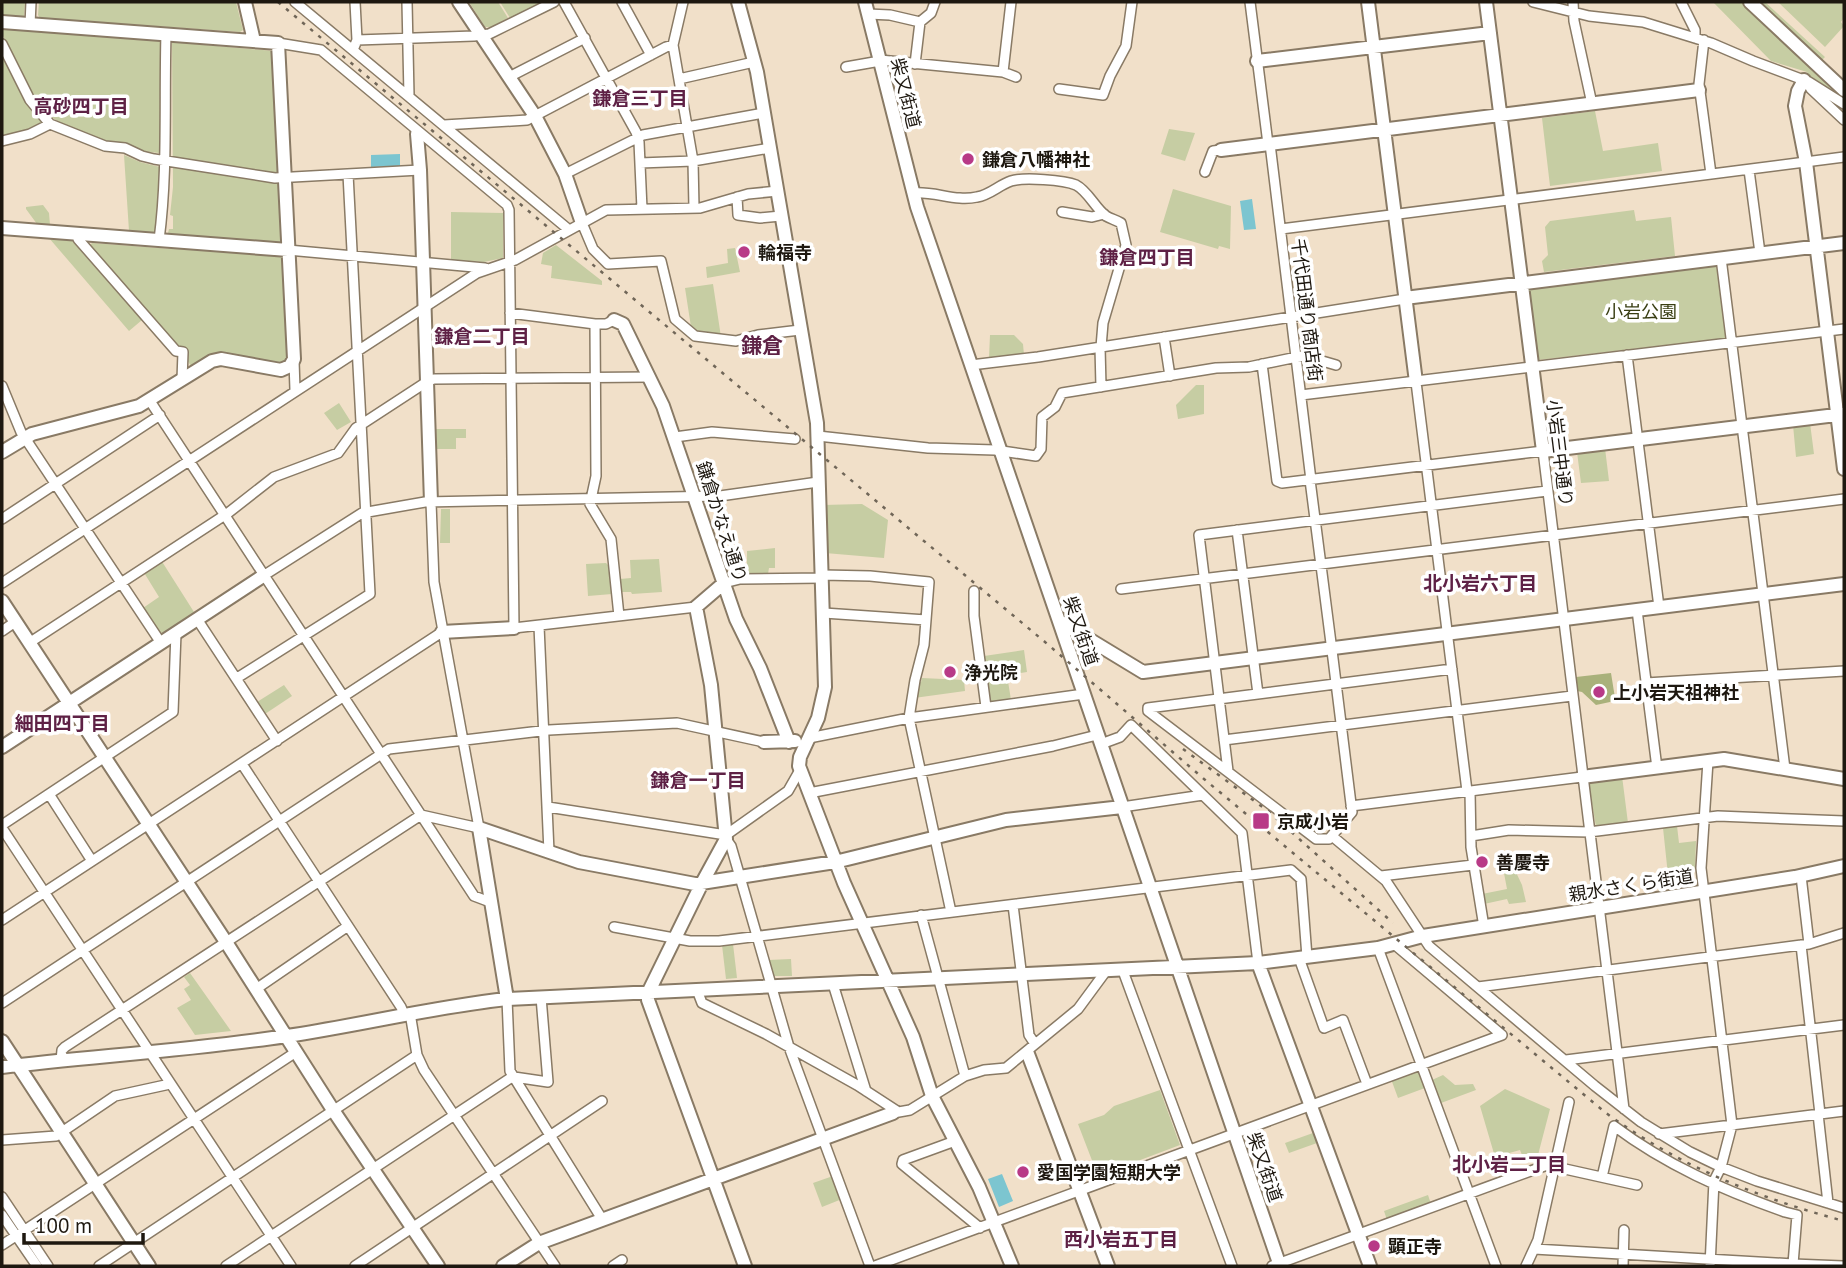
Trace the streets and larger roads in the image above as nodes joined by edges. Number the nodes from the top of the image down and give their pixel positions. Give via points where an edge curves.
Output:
1 (31, 2) edge
2 (245, 2) edge
3 (295, 2) edge
4 (355, 2) edge
5 (407, 2) edge
6 (458, 2) edge
7 (554, 2) edge
8 (564, 2) edge
9 (622, 2) edge
10 (683, 2) edge
11 (738, 2) edge
12 (935, 2) edge
13 (1011, 2) edge
14 (1132, 2) edge
15 (1250, 2) edge
16 (1368, 2) edge
17 (1486, 2) edge
18 (1533, 2) edge
19 (1681, 2) edge
20 (1749, 2) edge
21 (1573, 7) edge
22 (866, 8) edge
23 (2, 22) edge
24 (920, 22) junction
25 (30, 24) junction
26 (1490, 33) junction
27 (166, 34) junction
28 (482, 36) junction
29 (585, 38) junction
30 (409, 39) junction
31 (1699, 39) junction
32 (254, 41) junction
33 (278, 43) junction
34 (2, 44) edge
35 (355, 45) junction
36 (673, 45) junction
37 (1373, 47) junction
38 (651, 55) junction
39 (880, 61) junction
40 (1257, 61) junction
41 (754, 62) junction
42 (915, 64) junction
43 (846, 67) dead end
44 (1003, 72) junction
45 (1016, 76) dead end
46 (509, 77) junction
47 (606, 78) junction
48 (679, 79) junction
49 (1805, 80) junction
50 (1059, 89) dead end
51 (1699, 90) junction
52 (1844, 90) edge
53 (410, 96) junction
54 (1592, 104) junction
55 (1844, 104) edge
56 (764, 113) junction
57 (1500, 115) junction
58 (535, 116) junction
59 (1844, 120) edge
60 (50, 124) junction
61 (444, 125) junction
62 (687, 127) junction
63 (1383, 130) junction
64 (417, 132) junction
65 (638, 137) junction
66 (2, 141) edge
67 (1269, 144) junction
68 (770, 148) junction
69 (1221, 150) joint
70 (1844, 157) edge
71 (165, 160) junction
72 (693, 161) junction
73 (1806, 162) junction
74 (640, 163) junction
75 (420, 170) junction
76 (1749, 170) junction
77 (1205, 172) dead end
78 (348, 174) junction
79 (565, 174) junction
80 (1711, 174) junction
81 (285, 178) junction
82 (778, 191) junction
83 (913, 193) junction
84 (737, 197) junction
85 (1511, 199) junction
86 (694, 208) junction
87 (642, 209) junction
88 (1062, 212) dead end
89 (1104, 214) junction
90 (1393, 214) junction
91 (781, 216) junction
92 (582, 223) junction
93 (2, 228) edge
94 (569, 229) junction
95 (1281, 229) junction
96 (78, 234) junction
97 (159, 240) junction
98 (1844, 243) edge
99 (1816, 247) junction
100 (288, 250) junction
101 (1760, 253) junction
102 (352, 256) junction
103 (1721, 258) junction
104 (510, 262) junction
105 (424, 263) junction
106 (487, 268) junction
107 (1521, 284) junction
108 (1405, 298) junction
109 (425, 305) junction
110 (510, 313) junction
111 (1291, 317) junction
112 (614, 320) joint
113 (595, 324) junction
114 (1844, 329) edge
115 (800, 331) junction
116 (1827, 331) junction
117 (1164, 337) junction
118 (1732, 342) junction
119 (1100, 347) junction
120 (357, 350) junction
121 (1628, 355) junction
122 (1297, 356) junction
123 (294, 359) junction
124 (1262, 364) junction
125 (971, 365) junction
126 (1336, 365) dead end
127 (1532, 368) junction
128 (1170, 376) junction
129 (595, 377) junction
130 (650, 377) junction
131 (511, 379) junction
132 (182, 380) junction
133 (428, 381) junction
134 (1416, 382) junction
135 (2, 386) edge
136 (1101, 387) junction
137 (295, 390) junction
138 (1301, 395) junction
139 (150, 401) junction
140 (1841, 414) edge
141 (160, 415) junction
142 (361, 425) junction
143 (1743, 427) junction
144 (26, 436) junction
145 (818, 436) junction
146 (675, 437) junction
147 (794, 439) dead end
148 (1638, 440) junction
149 (1001, 451) junction
150 (2, 452) edge
151 (1543, 452) junction
152 (188, 460) junction
153 (1844, 461) edge
154 (1427, 466) junction
155 (1311, 480) junction
156 (818, 482) junction
157 (56, 483) junction
158 (1547, 491) junction
159 (696, 497) junction
160 (591, 499) junction
161 (1844, 499) edge
162 (513, 500) junction
163 (432, 502) junction
164 (1432, 505) junction
165 (1753, 511) junction
166 (365, 513) junction
167 (224, 515) junction
168 (2, 519) edge
169 (1315, 520) junction
170 (1649, 524) junction
171 (85, 528) junction
172 (1237, 530) junction
173 (1553, 535) junction
174 (1437, 550) junction
175 (1320, 564) junction
176 (1242, 574) junction
177 (263, 576) junction
178 (822, 577) junction
179 (1204, 579) junction
180 (121, 582) junction
181 (2, 583) edge
182 (724, 583) junction
183 (1844, 584) edge
184 (1121, 589) dead end
185 (974, 591) dead end
186 (1763, 595) junction
187 (2, 601) edge
188 (696, 607) junction
189 (1660, 607) junction
190 (1637, 610) junction
191 (824, 613) junction
192 (619, 616) junction
193 (197, 619) junction
194 (1564, 620) junction
195 (926, 621) junction
196 (1059, 621) junction
197 (15, 622) junction
198 (540, 626) junction
199 (514, 628) junction
200 (2, 632) edge
201 (442, 632) junction
202 (176, 633) junction
203 (1448, 634) junction
204 (304, 636) junction
205 (29, 643) junction
206 (161, 643) junction
207 (1331, 649) junction
208 (1252, 658) junction
209 (1214, 663) junction
210 (1452, 669) junction
211 (1844, 671) edge
212 (1774, 676) junction
213 (237, 678) junction
214 (1646, 683) junction
215 (1335, 685) junction
216 (1084, 694) junction
217 (1258, 694) junction
218 (344, 696) junction
219 (1572, 696) junction
220 (1219, 699) junction
221 (68, 703) junction
222 (986, 707) junction
223 (1457, 711) junction
224 (909, 718) junction
225 (1340, 725) junction
226 (544, 730) junction
227 (715, 732) junction
228 (810, 738) junction
229 (1099, 739) junction
230 (463, 740) junction
231 (1224, 740) junction
232 (277, 741) junction
233 (764, 742) joint
234 (789, 742) junction
235 (2, 747) edge
236 (381, 754) junction
237 (105, 757) junction
238 (1708, 761) junction
239 (242, 764) junction
240 (800, 766) junction
241 (1657, 768) junction
242 (1785, 769) junction
243 (1228, 771) junction
244 (919, 772) junction
245 (1582, 777) junction
246 (1844, 779) edge
247 (1469, 791) junction
248 (809, 793) junction
249 (49, 794) junction
250 (1203, 795) junction
251 (1351, 806) junction
252 (548, 807) junction
253 (1122, 807) junction
254 (421, 815) junction
255 (1704, 818) junction
256 (1844, 821) edge
257 (279, 822) junction
258 (149, 825) junction
259 (2, 827) edge
260 (479, 828) junction
261 (1589, 832) junction
262 (1332, 836) junction
263 (1471, 836) junction
264 (726, 837) junction
265 (934, 837) junction
266 (549, 852) junction
267 (92, 861) junction
268 (835, 862) junction
269 (1474, 865) junction
270 (1844, 866) edge
271 (1247, 875) junction
272 (1381, 876) junction
273 (1801, 876) junction
274 (740, 877) junction
275 (320, 881) junction
276 (186, 882) junction
277 (702, 883) junction
278 (1150, 887) junction
279 (1702, 891) junction
280 (44, 892) junction
281 (490, 902) junction
282 (1013, 905) junction
283 (1598, 908) junction
284 (951, 912) junction
285 (920, 915) junction
286 (2, 920) edge
287 (863, 922) junction
288 (348, 926) junction
289 (614, 927) dead end
290 (1484, 927) junction
291 (1844, 933) edge
292 (757, 936) junction
293 (1423, 936) junction
294 (675, 938) junction
295 (226, 942) junction
296 (1394, 944) junction
297 (1805, 945) junction
298 (1378, 948) junction
299 (82, 950) junction
300 (1711, 957) junction
301 (1303, 958) junction
302 (1258, 963) junction
303 (1177, 968) junction
304 (1606, 970) junction
305 (1105, 971) junction
306 (1123, 971) junction
307 (1022, 975) junction
308 (938, 979) junction
309 (890, 981) junction
310 (833, 984) junction
311 (772, 987) junction
312 (1478, 987) junction
313 (256, 989) junction
314 (697, 990) junction
315 (648, 993) junction
316 (541, 998) junction
317 (507, 999) junction
318 (2, 1003) edge
319 (122, 1010) junction
320 (407, 1014) junction
321 (1844, 1026) edge
322 (1811, 1030) junction
323 (286, 1036) junction
324 (2, 1041) edge
325 (1721, 1041) junction
326 (789, 1047) junction
327 (1030, 1050) junction
328 (296, 1052) junction
329 (149, 1053) junction
330 (1618, 1054) junction
331 (417, 1055) junction
332 (1566, 1060) junction
333 (61, 1061) junction
334 (17, 1065) junction
335 (1421, 1065) junction
336 (2, 1067) edge
337 (965, 1076) junction
338 (514, 1077) junction
339 (170, 1084) junction
340 (1367, 1084) junction
341 (866, 1091) junction
342 (932, 1096) junction
343 (602, 1101) dead end
344 (1569, 1102) dead end
345 (1311, 1105) junction
346 (333, 1110) junction
347 (1624, 1110) junction
348 (1844, 1111) edge
349 (895, 1112) junction
350 (1819, 1114) junction
351 (453, 1116) junction
352 (194, 1119) junction
353 (1732, 1125) junction
354 (62, 1133) junction
355 (1235, 1134) junction
356 (1659, 1134) junction
357 (551, 1136) junction
358 (823, 1139) junction
359 (2, 1140) edge
360 (955, 1140) junction
361 (1190, 1150) junction
362 (1554, 1166) junction
363 (1721, 1167) junction
364 (373, 1168) junction
365 (494, 1174) junction
366 (1602, 1177) junction
367 (233, 1178) junction
368 (712, 1179) junction
369 (95, 1184) junction
370 (1637, 1185) dead end
371 (1714, 1185) junction
372 (1080, 1191) junction
373 (1469, 1194) junction
374 (2, 1197) edge
375 (1828, 1203) junction
376 (1844, 1208) edge
377 (2, 1215) edge
378 (601, 1219) junction
379 (994, 1223) junction
380 (980, 1228) junction
381 (413, 1229) junction
382 (1624, 1230) dead end
383 (21, 1234) junction
384 (1359, 1234) junction
385 (271, 1237) junction
386 (134, 1243) junction
387 (539, 1243) junction
388 (2, 1245) edge
389 (1534, 1249) junction
390 (1623, 1254) junction
391 (1710, 1263) edge
392 (1793, 1264) junction
393 (1277, 1265) edge
394 (37, 1266) edge
395 (48, 1266) edge
396 (99, 1266) edge
397 (149, 1266) edge
398 (226, 1266) edge
399 (291, 1266) edge
400 (355, 1266) edge
401 (438, 1266) edge
402 (503, 1266) edge
403 (555, 1266) edge
404 (745, 1266) edge
405 (870, 1266) edge
406 (876, 1266) edge
407 (1012, 1266) edge
408 (1108, 1266) edge
409 (1232, 1266) edge
410 (1370, 1266) edge
411 (1496, 1266) edge
412 (1526, 1266) edge
413 (1622, 1266) edge
414 (1843, 1266) edge

1 - 25 street
2 - 32 street
3 - 35 street
4 - 35 street
5 - 30 street
6 - 28 street
7 - 28 street
8 - 29 street
9 - 38 street
10 - 36 street
11 - 41 street
12 - 24 street
13 - 44 street
14 - 50 street via 1126,46 1103,95
15 - 40 street, 千代田通り商店街
16 - 37 street
17 - 26 street, 小岩三中通り
18 - 21 street
19 - 31 street
20 - 52 street
21 - 31 street via 1589,16 1643,22
21 - 54 street
22 - 24 street
22 - 39 street, 柴又街道
23 - 25 street
24 - 42 street
25 - 27 street
26 - 37 street
26 - 57 street, 小岩三中通り
27 - 32 street
27 - 71 street
28 - 30 street
28 - 46 street
29 - 46 street
29 - 47 street
30 - 35 street
30 - 53 street
31 - 49 street
31 - 51 street
32 - 33 street
33 - 64 street via 321,50
33 - 81 street
34 - 60 street via 30,100
35 - 53 street
36 - 38 street
36 - 48 street
37 - 40 street
37 - 63 street
38 - 47 street
39 - 42 street
39 - 43 street
39 - 83 street, 柴又街道
40 - 67 street, 千代田通り商店街
41 - 48 street
41 - 56 street
42 - 44 street
44 - 45 street
46 - 58 street
47 - 58 street
47 - 65 street
48 - 62 street
49 - 55 street
49 - 59 street
49 - 73 street via 1795,106
51 - 54 street
51 - 80 street
53 - 61 street
54 - 57 street
56 - 62 street
56 - 68 street
57 - 63 street
57 - 85 street, 小岩三中通り
58 - 61 street
58 - 79 street
60 - 66 street
60 - 71 street via 105,146
61 - 94 street
62 - 65 street
62 - 72 street
63 - 67 street
63 - 90 street
64 - 75 street
64 - 104 street via 507,205
65 - 74 street
65 - 79 street
67 - 69 street
67 - 95 street, 千代田通り商店街
68 - 72 street
68 - 82 street
69 - 77 street via 1213,151
70 - 73 street
71 - 81 street
71 - 97 street
72 - 74 street
72 - 86 street
73 - 76 street
73 - 99 street
74 - 87 street
75 - 78 street
75 - 105 street
76 - 80 street
76 - 101 street
78 - 81 street
78 - 102 street
79 - 92 street
80 - 85 street
81 - 100 street
82 - 84 street
82 - 91 street
83 - 89 street via 976,198 1014,180 1053,182 1075,185
83 - 125 street, 柴又街道
84 - 86 street
84 - 91 street via 738,215
85 - 90 street
85 - 107 street, 小岩三中通り
86 - 87 street
87 - 92 street via 606,210
88 - 89 street via 1092,217
89 - 119 street via 1121,223 1126,245
90 - 95 street
90 - 108 street
91 - 115 street
92 - 94 street
92 - 115 street via 593,249 608,264 661,261 675,319 695,336 736,341
93 - 96 street
94 - 104 street
95 - 111 street, 千代田通り商店街
96 - 97 street
96 - 132 street via 170,345 183,352
97 - 100 street
98 - 99 street
99 - 101 street
99 - 116 street
100 - 102 street
100 - 123 street
101 - 103 street
102 - 105 street
102 - 120 street
103 - 107 street
103 - 118 street
104 - 106 street
104 - 110 street
105 - 106 street
105 - 109 street
106 - 109 street
107 - 108 street
107 - 127 street, 小岩三中通り
108 - 111 street
108 - 134 street
109 - 120 street
109 - 133 street
110 - 113 street
110 - 131 street
111 - 117 street
111 - 122 street, 千代田通り商店街
112 - 113 street
112 - 130 street, 鎌倉かなえ通り via 623,324
113 - 129 street
114 - 116 street
115 - 145 street
116 - 118 street
116 - 140 street
117 - 119 street
117 - 128 street
118 - 121 street
118 - 143 street
119 - 125 street
119 - 136 street
120 - 137 street
120 - 142 street
121 - 127 street
121 - 148 street
122 - 124 street
122 - 126 street
122 - 138 street, 千代田通り商店街
123 - 132 street via 281,370 216,359
123 - 137 street
124 - 128 street
124 - 155 street via 1277,481
125 - 149 street, 柴又街道
127 - 134 street
127 - 151 street, 小岩三中通り
128 - 136 street
129 - 130 street
129 - 131 street
129 - 160 street via 596,476
130 - 146 street, 鎌倉かなえ通り
131 - 133 street
131 - 162 street
132 - 139 street
133 - 142 street
133 - 163 street
134 - 138 street
134 - 154 street
135 - 144 street
136 - 149 street via 1062,393 1055,407 1042,417 1041,449 1036,456
137 - 152 street
138 - 155 street, 千代田通り商店街
139 - 141 street
139 - 144 street
140 - 143 street
140 - 153 street
141 - 152 street
141 - 157 street
142 - 166 street
142 - 167 street via 338,453 274,477
143 - 148 street
143 - 165 street
144 - 150 street
144 - 157 street
145 - 149 street
145 - 156 street
146 - 147 street via 712,432
146 - 159 street, 鎌倉かなえ通り
148 - 151 street
148 - 170 street
149 - 196 street, 柴又街道
151 - 154 street
151 - 158 street, 小岩三中通り
152 - 167 street
152 - 171 street
154 - 155 street
154 - 164 street
155 - 169 street, 千代田通り商店街
156 - 159 street
156 - 178 street
157 - 168 street
157 - 171 street
158 - 164 street
158 - 173 street, 小岩三中通り
159 - 160 street
159 - 182 street, 鎌倉かなえ通り
160 - 162 street
160 - 192 street via 591,507 611,539
161 - 165 street
162 - 163 street
162 - 199 street
163 - 166 street
163 - 201 street via 434,582
164 - 169 street
164 - 174 street
165 - 170 street
165 - 186 street
166 - 177 street
166 - 204 street via 370,594
167 - 177 street
167 - 180 street
169 - 172 street
169 - 175 street, 千代田通り商店街
170 - 173 street
170 - 189 street
171 - 180 street
171 - 181 street
172 - 176 street
172 - 179 street via 1199,535
173 - 174 street
173 - 194 street, 小岩三中通り
174 - 175 street
174 - 203 street
175 - 176 street
175 - 207 street, 千代田通り商店街
176 - 179 street
176 - 208 street
177 - 193 street
177 - 204 street
178 - 182 street
178 - 191 street
178 - 195 street via 929,582
179 - 184 street
179 - 209 street
180 - 205 street
180 - 206 street
182 - 188 street
182 - 234 street, 鎌倉かなえ通り
183 - 186 street
185 - 222 street
186 - 189 street
186 - 212 street
187 - 197 street
188 - 192 street
188 - 227 street
189 - 190 street
190 - 194 street
190 - 214 street
191 - 195 street
191 - 228 street via 825,687
192 - 198 street
193 - 202 street
193 - 213 street
194 - 203 street
194 - 219 street, 小岩三中通り
195 - 224 street
196 - 209 street via 1143,672
196 - 216 street, 柴又街道
197 - 200 street
197 - 205 street
198 - 199 street
198 - 226 street
199 - 201 street
201 - 218 street
201 - 230 street
202 - 206 street
202 - 237 street via 173,712
203 - 207 street
203 - 210 street
204 - 213 street
204 - 218 street
205 - 221 street
206 - 221 street
207 - 208 street
207 - 215 street, 千代田通り商店街
208 - 209 street
208 - 217 street
209 - 220 street
210 - 215 street
210 - 223 street
211 - 212 street
212 - 214 street
212 - 242 street
213 - 232 street
214 - 241 street
215 - 217 street
215 - 225 street, 千代田通り商店街
216 - 222 street
216 - 229 street, 柴又街道
217 - 220 street
218 - 232 street
218 - 236 street
219 - 223 street
219 - 245 street, 小岩三中通り
220 - 231 street
220 - 243 street via 1148,711
221 - 235 street
221 - 237 street
222 - 224 street
223 - 225 street
223 - 247 street
224 - 228 street
224 - 244 street
225 - 231 street
225 - 251 street, 千代田通り商店街
226 - 227 street via 677,723
226 - 230 street
226 - 252 street
227 - 233 street
227 - 264 street
228 - 234 street
228 - 240 street
229 - 244 street
229 - 250 street via 1120,737 1131,725
229 - 253 street, 柴又街道
230 - 236 street via 389,749
230 - 260 street
231 - 243 street
232 - 239 street
233 - 234 street
236 - 254 street
236 - 257 street
237 - 249 street
237 - 258 street
238 - 241 street
238 - 242 street via 1727,759
238 - 255 street
239 - 257 street
239 - 258 street
240 - 248 street
240 - 264 street via 788,791
241 - 245 street
242 - 246 street
243 - 262 street via 1316,839
244 - 248 street
244 - 265 street
245 - 247 street
245 - 261 street, 小岩三中通り
247 - 251 street
247 - 263 street
248 - 268 street
249 - 259 street
249 - 267 street
250 - 253 street
250 - 271 street via 1242,833
251 - 262 street via 1352,812
252 - 264 street
252 - 266 street
253 - 265 street via 1006,820
253 - 278 street, 柴又街道
254 - 260 street
254 - 275 street
254 - 281 street via 474,896
255 - 256 street
255 - 261 street
255 - 279 street
257 - 275 street
257 - 276 street
258 - 267 street
258 - 276 street
259 - 280 street
260 - 266 street
260 - 281 street
261 - 263 street via 1509,830
261 - 283 street, 小岩三中通り
262 - 272 street
263 - 269 street
264 - 274 street
264 - 277 street
265 - 268 street
265 - 284 street
266 - 277 street via 579,862
267 - 280 street
268 - 274 street
268 - 287 street
269 - 272 street
269 - 290 street
270 - 273 street, 親水さくら街道
271 - 278 street
271 - 301 street via 1291,870 1301,879
271 - 302 street
272 - 293 street
273 - 279 street, 親水さくら街道
273 - 297 street
274 - 277 street
274 - 292 street
275 - 288 street
275 - 295 street
276 - 295 street
276 - 299 street
277 - 294 street
278 - 282 street
278 - 303 street, 柴又街道
279 - 283 street, 親水さくら街道
279 - 300 street
280 - 286 street
280 - 299 street
281 - 317 street
282 - 284 street
282 - 307 street
283 - 290 street, 親水さくら街道
283 - 304 street, 小岩三中通り
284 - 285 street
285 - 287 street
285 - 308 street
287 - 292 street
287 - 309 street
288 - 313 street
288 - 320 street
289 - 294 street
290 - 293 street, 親水さくら街道
291 - 297 street
292 - 294 street via 707,942
292 - 311 street
293 - 296 street, 親水さくら街道
293 - 312 street
294 - 315 street
295 - 313 street
295 - 319 street
296 - 298 street, 親水さくら街道
296 - 335 street via 1502,1035
297 - 300 street
297 - 322 street
298 - 301 street, 親水さくら街道
298 - 335 street
299 - 318 street
299 - 319 street
300 - 304 street
300 - 325 street
301 - 302 street, 親水さくら街道
301 - 340 street via 1324,1028 1343,1020
302 - 303 street, 親水さくら街道
302 - 345 street
303 - 306 street, 親水さくら街道
303 - 355 street, 柴又街道
304 - 312 street
304 - 330 street, 小岩三中通り
305 - 306 street, 親水さくら街道
305 - 307 street, 親水さくら街道
305 - 327 street via 1078,1009
306 - 361 street
307 - 308 street, 親水さくら街道
307 - 327 street
308 - 309 street, 親水さくら街道
308 - 337 street
309 - 310 street, 親水さくら街道
309 - 342 street
310 - 311 street, 親水さくら街道
310 - 341 street
311 - 314 street, 親水さくら街道
311 - 326 street
312 - 332 street
313 - 323 street
314 - 315 street, 親水さくら街道
314 - 326 street via 702,1003
315 - 316 street, 親水さくら街道
315 - 368 street
316 - 317 street, 親水さくら街道
316 - 338 street via 548,1082
317 - 320 street, 親水さくら街道
317 - 338 street
319 - 329 street
319 - 333 street via 65,1047
320 - 323 street, 親水さくら街道
320 - 331 street
321 - 322 street
322 - 325 street
322 - 350 street
323 - 328 street
323 - 329 street, 親水さくら街道
324 - 334 street
325 - 330 street
325 - 353 street
326 - 341 street
326 - 358 street
327 - 337 street via 1006,1069
327 - 372 street
328 - 346 street
328 - 352 street
329 - 333 street, 親水さくら街道
329 - 339 street
330 - 332 street
330 - 347 street, 小岩三中通り
331 - 346 street
331 - 351 street
332 - 347 street
333 - 334 street, 親水さくら街道
334 - 336 street, 親水さくら街道
334 - 354 street
335 - 340 street
335 - 373 street
337 - 342 street
338 - 351 street
338 - 357 street
339 - 352 street
339 - 354 street via 115,1096
340 - 345 street
341 - 349 street
342 - 349 street via 910,1110
342 - 360 street
343 - 357 street
344 - 362 street
345 - 355 street
345 - 384 street
346 - 364 street
346 - 367 street
347 - 356 street
348 - 350 street
349 - 358 street
350 - 353 street
350 - 375 street
351 - 364 street
351 - 365 street
352 - 367 street
352 - 369 street
353 - 356 street
353 - 363 street
354 - 359 street
354 - 369 street
355 - 361 street
355 - 393 street, 柴又街道
356 - 363 street
357 - 365 street
357 - 378 street
358 - 368 street
358 - 405 street
360 - 379 street
360 - 380 street via 902,1164
361 - 372 street
361 - 409 street
362 - 366 street
362 - 373 street
362 - 389 street
363 - 371 street
363 - 375 street
364 - 381 street
364 - 385 street
365 - 381 street
365 - 387 street
366 - 370 street
366 - 371 street via 1614,1126 1647,1151
367 - 385 street
367 - 386 street
368 - 378 street
368 - 404 street
369 - 383 street
369 - 386 street
371 - 391 street
371 - 392 street via 1797,1215
372 - 379 street
372 - 408 street
373 - 384 street
373 - 411 street
374 - 383 street
375 - 376 street
377 - 383 street
378 - 387 street
379 - 380 street
379 - 407 street
380 - 406 street
381 - 400 street
381 - 401 street
382 - 390 street
383 - 388 street
383 - 394 street
383 - 395 street
384 - 393 street
384 - 410 street
385 - 398 street
385 - 399 street
386 - 396 street
386 - 397 street
387 - 402 street
387 - 403 street
389 - 390 street
389 - 412 street
390 - 391 street
390 - 413 street
391 - 392 street
392 - 414 street

